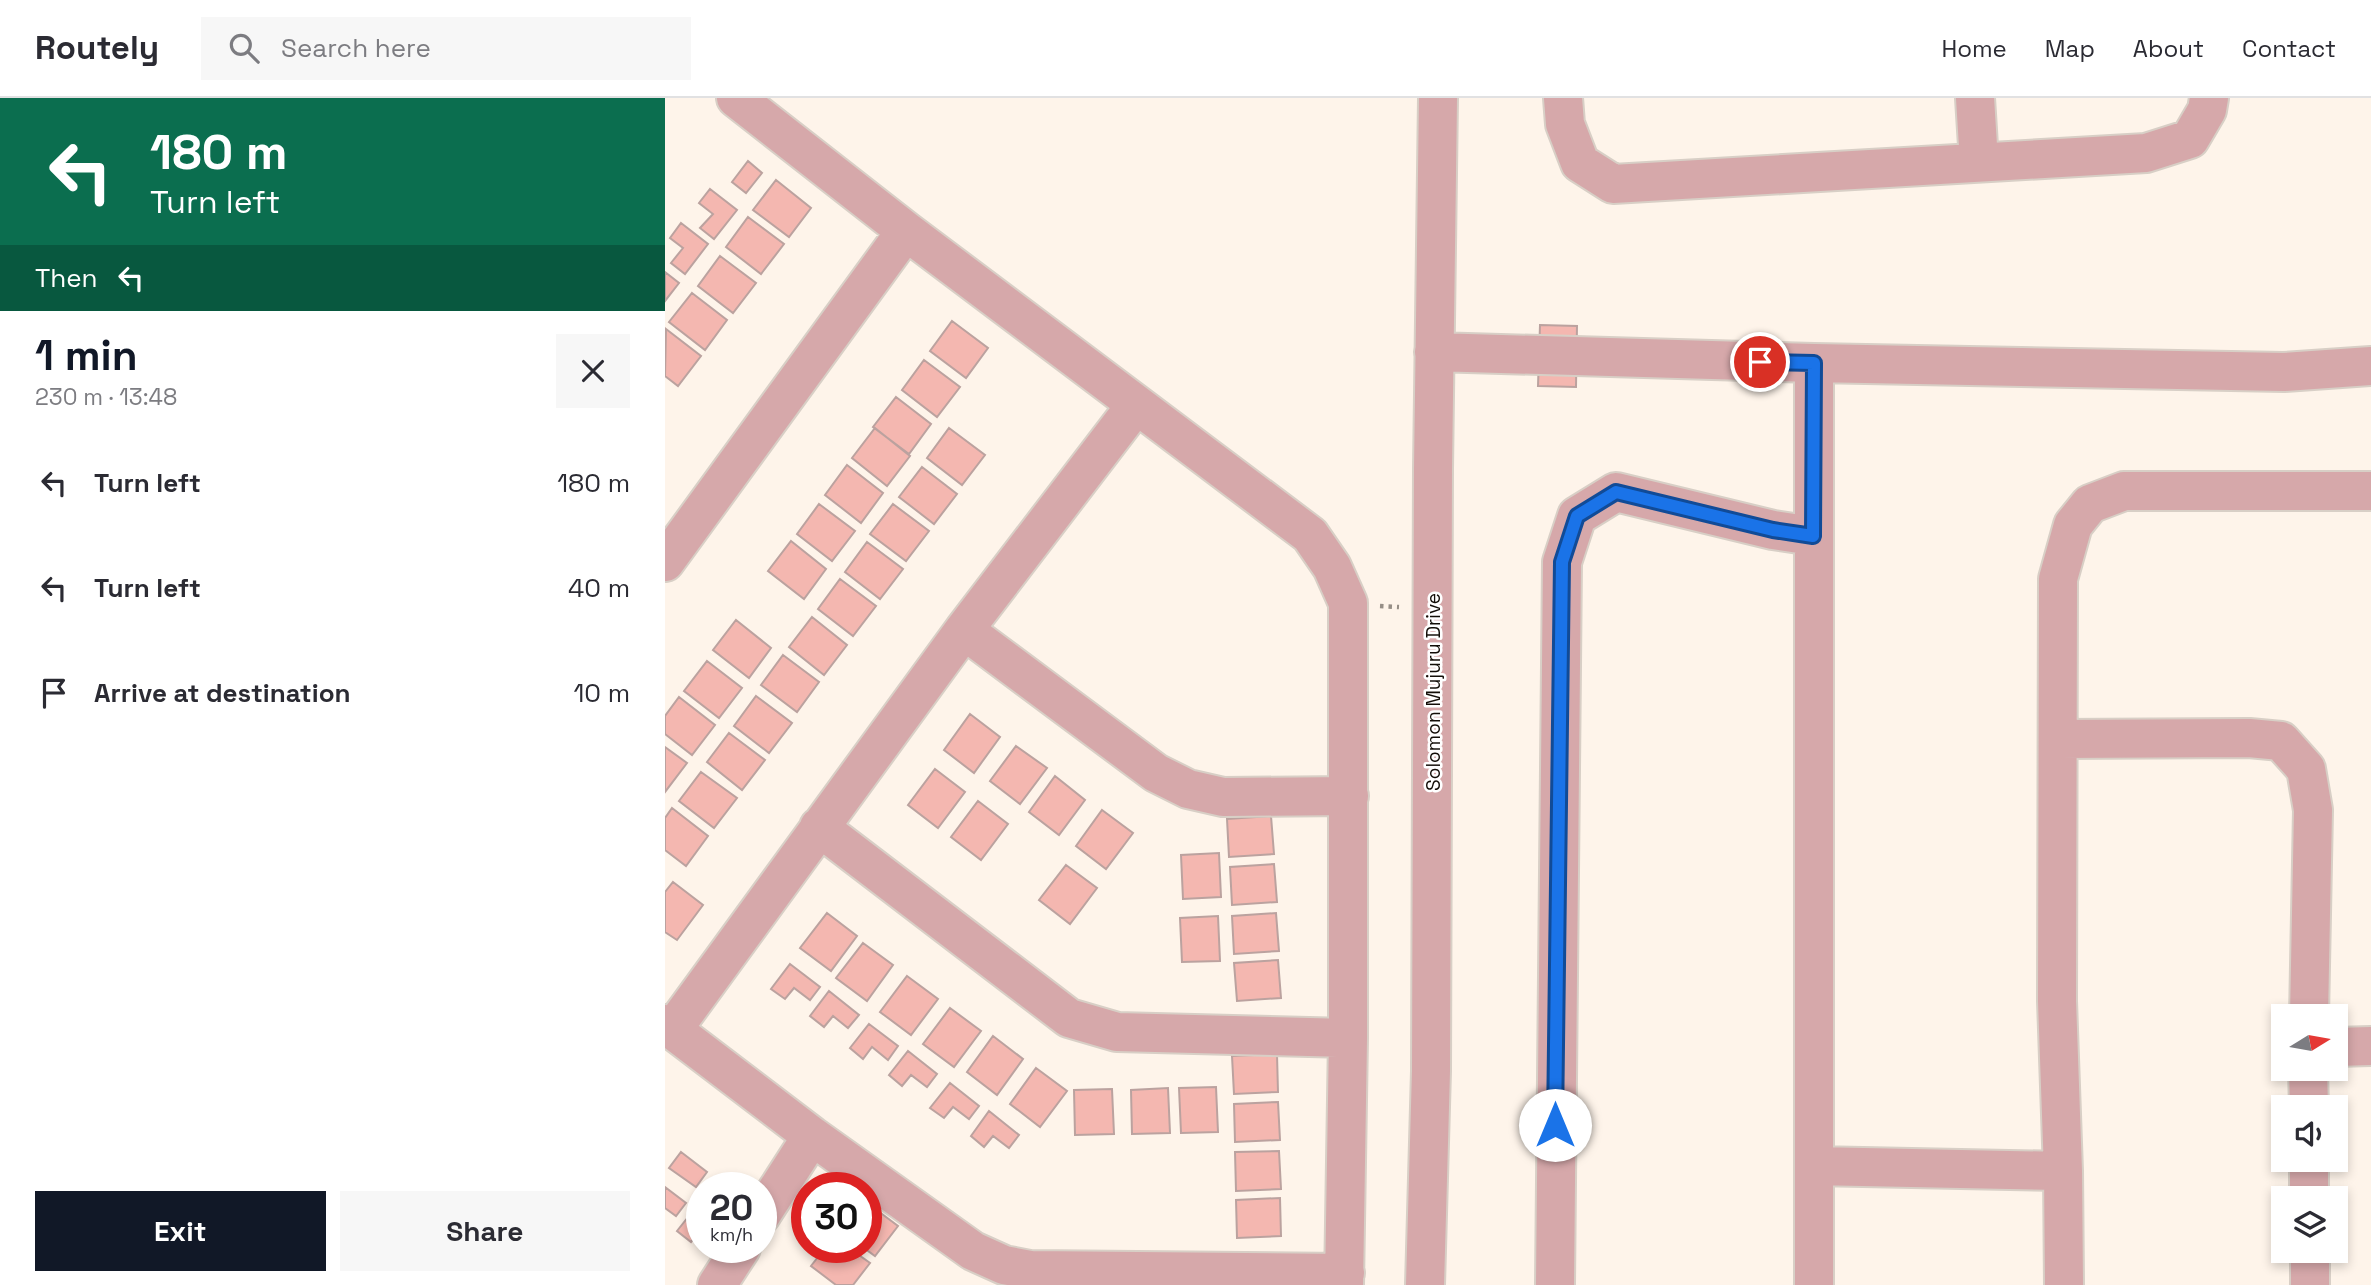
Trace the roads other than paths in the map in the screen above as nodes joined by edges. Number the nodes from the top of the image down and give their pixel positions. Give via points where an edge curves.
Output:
1 (736, 98) edge
2 (1438, 98) edge
3 (1563, 98) edge
4 (1975, 98) edge
5 (2209, 98) edge
6 (1979, 162) junction
7 (906, 232) junction
8 (1434, 352) junction
9 (1814, 363) junction
10 (2371, 366) edge
11 (1136, 405) junction
12 (2371, 491) edge
13 (1813, 536) junction
14 (665, 562) edge
15 (964, 630) junction
16 (2057, 739) junction
17 (1349, 796) junction
18 (819, 827) junction
19 (2309, 1004) edge
20 (669, 1027) edge
21 (1348, 1038) junction
22 (2371, 1046) edge
23 (2349, 1047) edge
24 (812, 1136) junction
25 (1814, 1166) junction
26 (2063, 1171) junction
27 (777, 1190) edge
28 (731, 1263) edge
29 (2310, 1263) edge
30 (1345, 1279) edge
31 (717, 1285) edge
32 (1425, 1285) edge
33 (1555, 1285) edge
34 (1814, 1285) edge
35 (2064, 1285) edge
36 (2310, 1285) edge

1 - 7 street
2 - 8 street, Solomon Mujuru Drive
3 - 6 street via 1565,124 1580,163 1613,184
4 - 6 street
5 - 6 street via 2190,139 2146,153
7 - 11 street
7 - 14 street
8 - 9 street
8 - 32 street, Solomon Mujuru Drive via 1431,1071
9 - 10 street via 2284,372
9 - 13 street
11 - 15 street
11 - 17 street via 1310,536 1332,567 1348,603
12 - 16 street via 2125,491 2090,504 2073,525 2058,579
13 - 25 street
13 - 33 street via 1616,492 1577,516 1562,562
15 - 17 street via 1156,773 1188,789 1223,797
15 - 18 street
16 - 19 street via 2281,741 2306,769 2313,810
16 - 26 street via 2057,1002
17 - 21 street
18 - 20 street
18 - 21 street via 1069,1018 1117,1032
20 - 24 street
21 - 30 street
22 - 23 street
24 - 27 street
24 - 30 street via 973,1251 1004,1265 1030,1270
25 - 26 street
25 - 34 street
26 - 35 street
28 - 31 street
29 - 36 street

